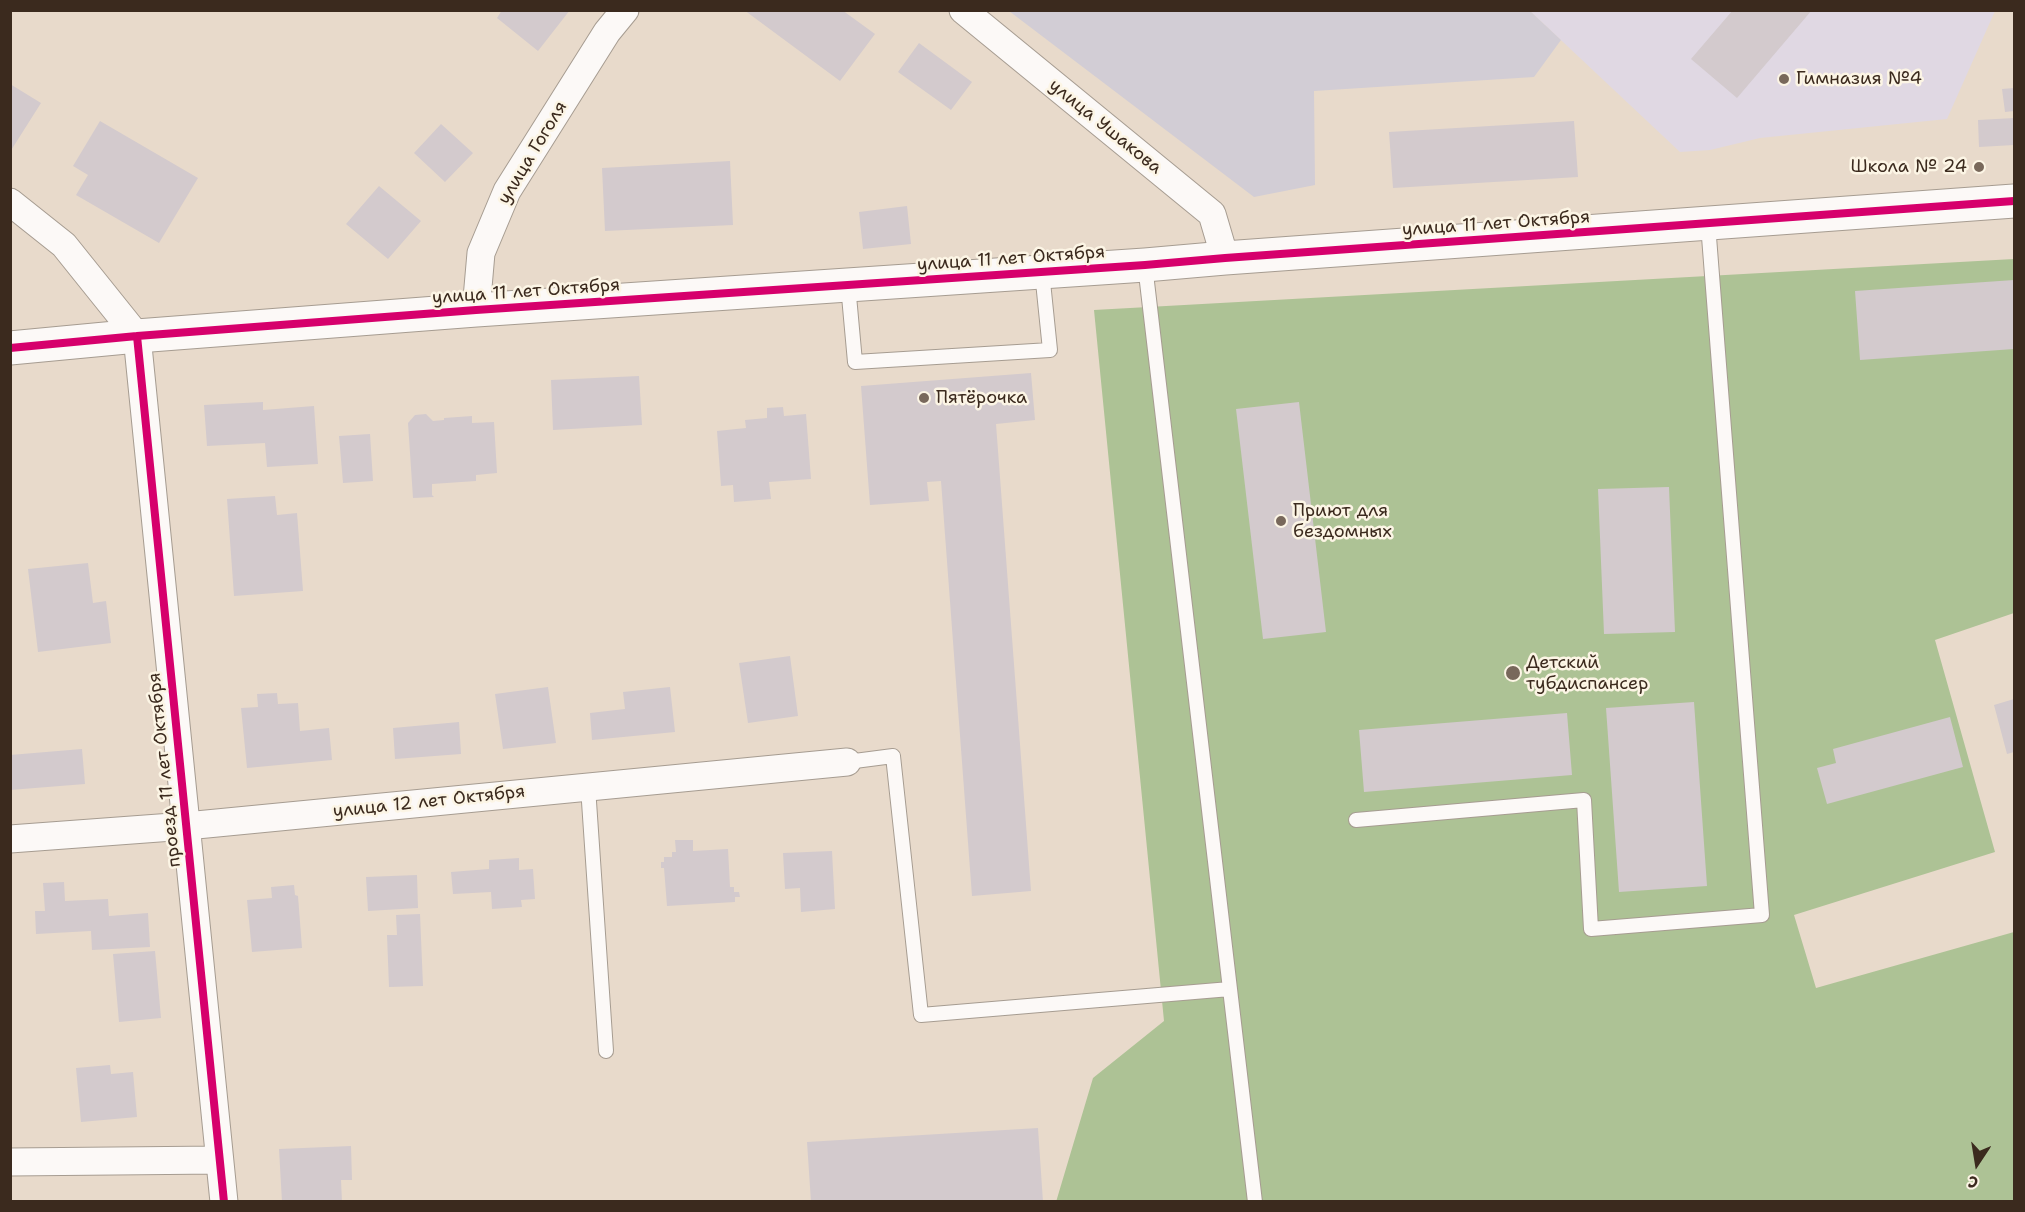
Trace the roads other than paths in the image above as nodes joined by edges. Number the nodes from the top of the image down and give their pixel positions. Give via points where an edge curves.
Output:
1 (626, 10) edge
2 (963, 10) edge
3 (2014, 201) edge
4 (10, 202) edge
5 (1708, 224) junction
6 (1226, 258) junction
7 (1145, 265) junction
8 (1042, 272) junction
9 (848, 285) junction
10 (476, 310) junction
11 (137, 336) junction
12 (10, 348) edge
13 (847, 762) joint
14 (588, 787) junction
15 (1356, 820) dead end
16 (186, 826) junction
17 (10, 839) edge
18 (1230, 989) junction
19 (606, 1051) dead end
20 (219, 1160) junction
21 (10, 1162) edge
22 (224, 1202) edge
23 (1255, 1202) edge

1 - 10 street, улица Гоголя via 607,32 507,191 481,253
2 - 6 street, улица Ушакова via 1212,214
3 - 5 street, улица 11 лет Октября
4 - 11 street via 64,245
5 - 6 street, улица 11 лет Октября
5 - 15 lane via 1762,915 1591,929 1584,800
6 - 7 street, улица 11 лет Октября
7 - 8 street, улица 11 лет Октября
7 - 18 lane
8 - 9 street, улица 11 лет Октября
8 - 9 lane via 1050,350 855,362
9 - 10 street, улица 11 лет Октября
10 - 11 street, улица 11 лет Октября
11 - 12 street, улица 11 лет Октября
11 - 16 street, проезд 11 лет Октября
13 - 14 street, улица 12 лет Октября
13 - 18 lane via 892,756 921,1015
14 - 16 street, улица 12 лет Октября
14 - 19 lane
16 - 17 street, улица 12 лет Октября
16 - 20 street, проезд 11 лет Октября
18 - 23 lane
20 - 21 street
20 - 22 street, проезд 11 лет Октября

